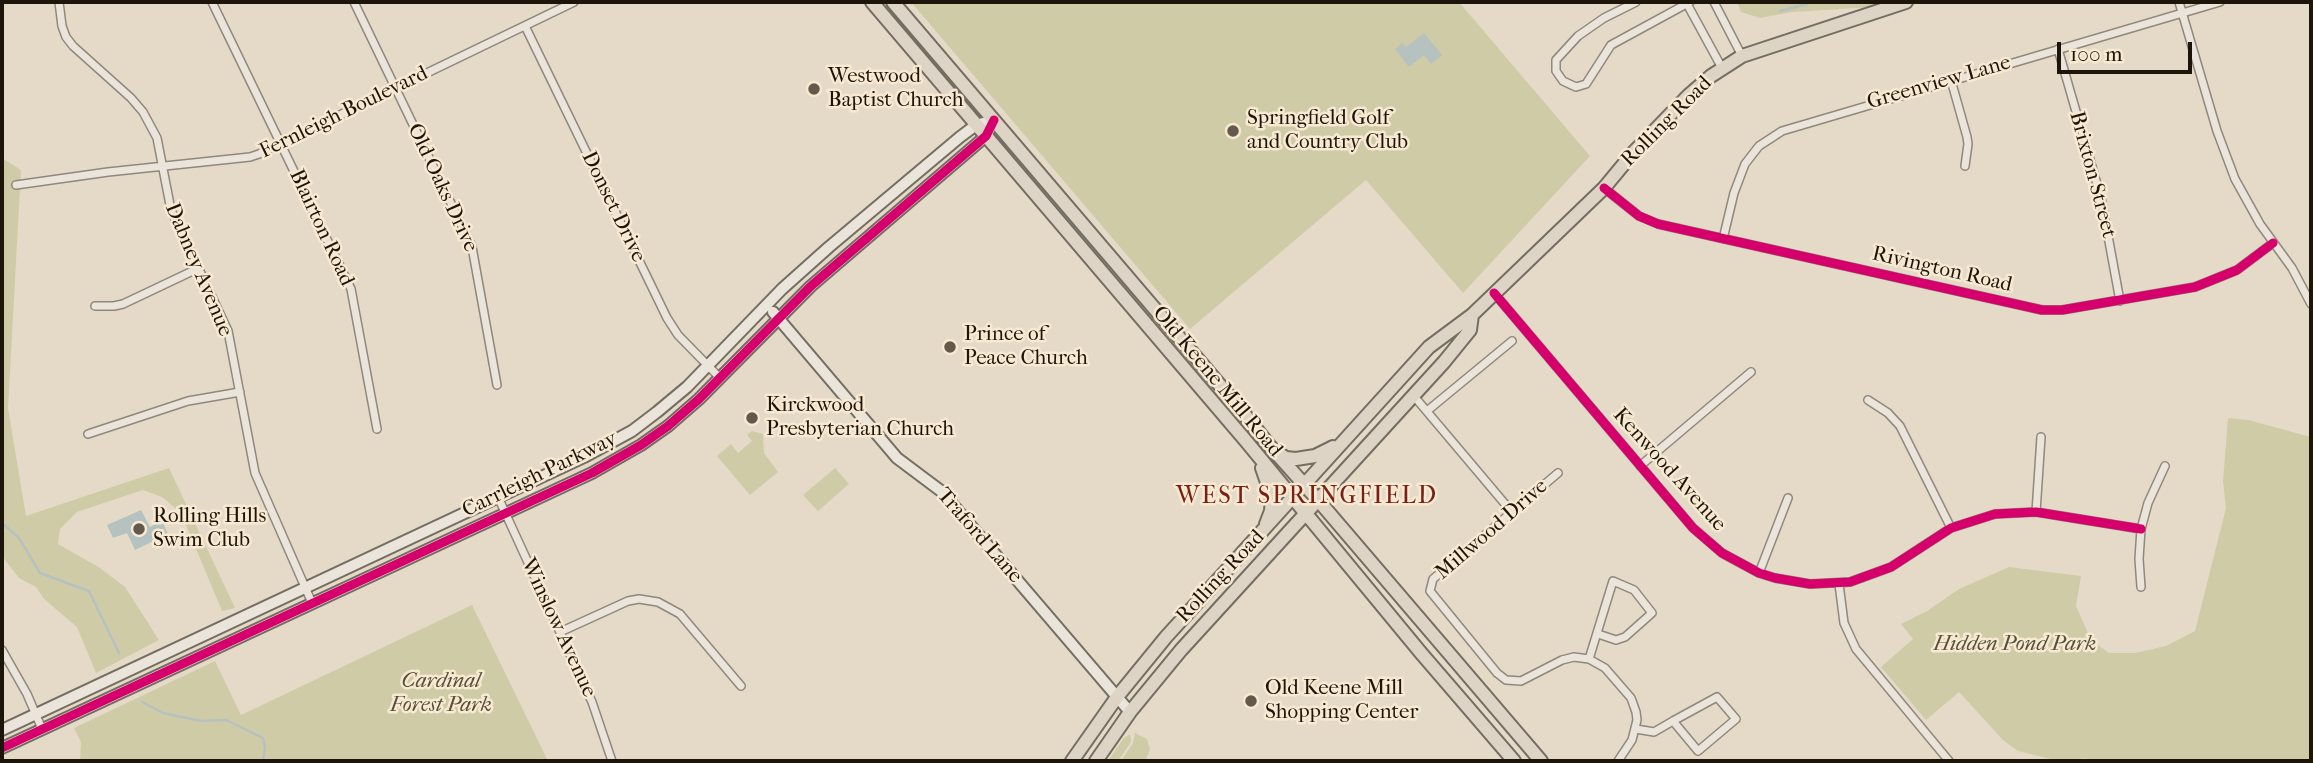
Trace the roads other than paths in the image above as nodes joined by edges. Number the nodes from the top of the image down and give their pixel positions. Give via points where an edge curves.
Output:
1 (59, 2) edge
2 (212, 2) edge
3 (354, 2) edge
4 (574, 2) edge
5 (872, 2) edge
6 (894, 2) edge
7 (1636, 2) edge
8 (1688, 2) edge
9 (1714, 2) edge
10 (1906, 2) edge
11 (2179, 2) edge
12 (2220, 2) edge
13 (2182, 13) junction
14 (525, 26) junction
15 (2058, 49) junction
16 (1742, 56) junction
17 (1722, 68) junction
18 (1951, 80) junction
19 (395, 88) junction
20 (994, 120) junction
21 (976, 125) junction
22 (986, 136) junction
23 (281, 144) junction
24 (163, 166) junction
25 (1965, 166) dead end
26 (16, 185) dead end
27 (1604, 188) junction
28 (1723, 239) junction
29 (2273, 243) junction
30 (199, 268) junction
31 (1494, 293) junction
32 (2120, 301) junction
33 (2311, 304) edge
34 (766, 305) junction
35 (95, 306) dead end
36 (1472, 315) junction
37 (778, 317) junction
38 (1512, 341) dead end
39 (707, 365) junction
40 (1751, 372) dead end
41 (719, 377) junction
42 (497, 385) dead end
43 (240, 393) junction
44 (1413, 395) junction
45 (1868, 400) dead end
46 (1427, 411) junction
47 (377, 429) dead end
48 (88, 434) dead end
49 (2041, 437) dead end
50 (1345, 440) junction
51 (1268, 444) junction
52 (1252, 449) junction
53 (1640, 466) junction
54 (2165, 466) dead end
55 (1558, 473) dead end
56 (1304, 484) junction
57 (498, 498) junction
58 (1293, 498) junction
59 (1787, 498) dead end
60 (1318, 500) junction
61 (1511, 512) junction
62 (2036, 512) junction
63 (505, 513) junction
64 (1306, 513) junction
65 (1951, 528) junction
66 (2141, 529) junction
67 (1264, 531) junction
68 (1759, 573) junction
69 (1839, 584) junction
70 (2141, 586) dead end
71 (304, 587) junction
72 (312, 603) junction
73 (560, 632) junction
74 (1598, 634) junction
75 (2, 650) edge
76 (1589, 659) junction
77 (741, 686) dead end
78 (1117, 697) junction
79 (1130, 712) junction
80 (36, 714) junction
81 (1673, 721) junction
82 (42, 729) junction
83 (1636, 729) junction
84 (2, 730) edge
85 (2, 748) edge
86 (612, 761) edge
87 (1072, 761) edge
88 (1096, 761) edge
89 (1514, 761) edge
90 (1541, 761) edge
91 (1618, 761) edge
92 (1950, 761) edge

1 - 24 street, Dabney Avenue via 66,37 143,112 157,138
2 - 23 street, Blairton Road
3 - 19 street, Old Oaks Drive
4 - 14 street, Fernleigh Boulevard
5 - 21 main road, Old Keene Mill Road
6 - 20 main road, Old Keene Mill Road
7 - 8 street via 1578,36 1556,60 1563,81 1576,87 1586,84 1611,45
8 - 17 street
9 - 16 street
10 - 16 main road, Rolling Road
11 - 13 street
12 - 13 street, Greenview Lane
13 - 15 street, Greenview Lane
13 - 29 street via 2228,163
14 - 19 street, Fernleigh Boulevard
14 - 39 street, Donset Drive via 667,318
15 - 18 street, Greenview Lane
15 - 32 street, Brixton Street via 2101,198
16 - 17 main road, Rolling Road
17 - 27 main road, Rolling Road via 1689,95
18 - 25 street via 1967,137
18 - 28 street, Greenview Lane via 1797,125 1769,138 1740,174
19 - 23 street, Fernleigh Boulevard
19 - 42 street, Old Oaks Drive via 472,247
20 - 21 street, Carrleigh Parkway
20 - 22 street, Carrleigh Parkway
20 - 51 main road, Old Keene Mill Road
21 - 22 main road, Old Keene Mill Road
21 - 34 street, Carrleigh Parkway
22 - 37 street, Carrleigh Parkway
22 - 52 main road, Old Keene Mill Road
23 - 24 street, Fernleigh Boulevard via 250,157
23 - 47 street, Blairton Road via 351,289
24 - 26 street, Fernleigh Boulevard
24 - 30 street, Dabney Avenue via 171,210
27 - 28 street, Rivington Road via 1649,221
27 - 31 main road, Rolling Road
28 - 32 street, Rivington Road via 2042,310
29 - 32 street, Rivington Road via 2237,270 2210,282
29 - 33 street
30 - 35 street via 123,304
30 - 43 street, Dabney Avenue via 228,331
31 - 36 main road, Rolling Road
31 - 53 street, Kenwood Avenue
34 - 37 street, Traford Lane
34 - 39 street, Carrleigh Parkway
36 - 44 main road, Rolling Road via 1470,330
36 - 50 main road, Rolling Road via 1429,347
37 - 41 street, Carrleigh Parkway
37 - 78 street, Traford Lane via 897,458 941,491
38 - 46 street
39 - 41 street, Donset Drive
39 - 57 street, Carrleigh Parkway via 632,431
40 - 53 street
41 - 63 street, Carrleigh Parkway via 641,445
43 - 48 street via 188,401
43 - 71 street, Dabney Avenue via 255,473
44 - 46 street
44 - 60 main road, Rolling Road
45 - 65 street via 1900,426
46 - 61 street
49 - 62 street
50 - 51 main road via 1315,456 1292,459
50 - 56 main road, Rolling Road
51 - 56 main road, Old Keene Mill Road
52 - 58 main road, Old Keene Mill Road
52 - 67 main road via 1272,497
53 - 68 street, Kenwood Avenue via 1707,542
54 - 66 street via 2147,503
55 - 61 street, Millwood Drive
56 - 58 main road, Rolling Road
56 - 60 main road, Old Keene Mill Road
57 - 63 street, Winslow Avenue
57 - 71 street, Carrleigh Parkway
58 - 64 main road, Old Keene Mill Road
58 - 67 main road, Rolling Road
59 - 68 street
60 - 64 main road, Rolling Road
60 - 90 main road, Old Keene Mill Road
61 - 76 street, Millwood Drive via 1433,579 1432,595 1506,680 1521,681 1568,658
62 - 65 street, Kenwood Avenue via 1995,514
62 - 66 street, Kenwood Avenue
63 - 72 street, Carrleigh Parkway
63 - 73 street, Winslow Avenue
64 - 79 main road, Rolling Road
64 - 89 main road, Old Keene Mill Road
65 - 69 street, Kenwood Avenue via 1891,568
66 - 70 street
67 - 78 main road, Rolling Road
68 - 69 street, Kenwood Avenue via 1796,582
69 - 92 street via 1844,623 1856,649
71 - 72 street, Dabney Avenue
71 - 80 street, Carrleigh Parkway
72 - 82 street, Carrleigh Parkway
73 - 77 street via 628,601 658,602 680,614
73 - 86 street, Winslow Avenue via 592,702
74 - 74 street via 1614,581 1633,590 1652,613 1625,637 1616,640
74 - 76 street
75 - 80 street
76 - 83 street via 1605,668 1630,698
78 - 79 street, Traford Lane
78 - 87 main road, Rolling Road
79 - 88 main road, Rolling Road
80 - 82 street
80 - 84 street, Carrleigh Parkway
81 - 81 street via 1717,696 1736,719 1698,751
81 - 83 street via 1654,732
82 - 85 street, Carrleigh Parkway
83 - 91 street

